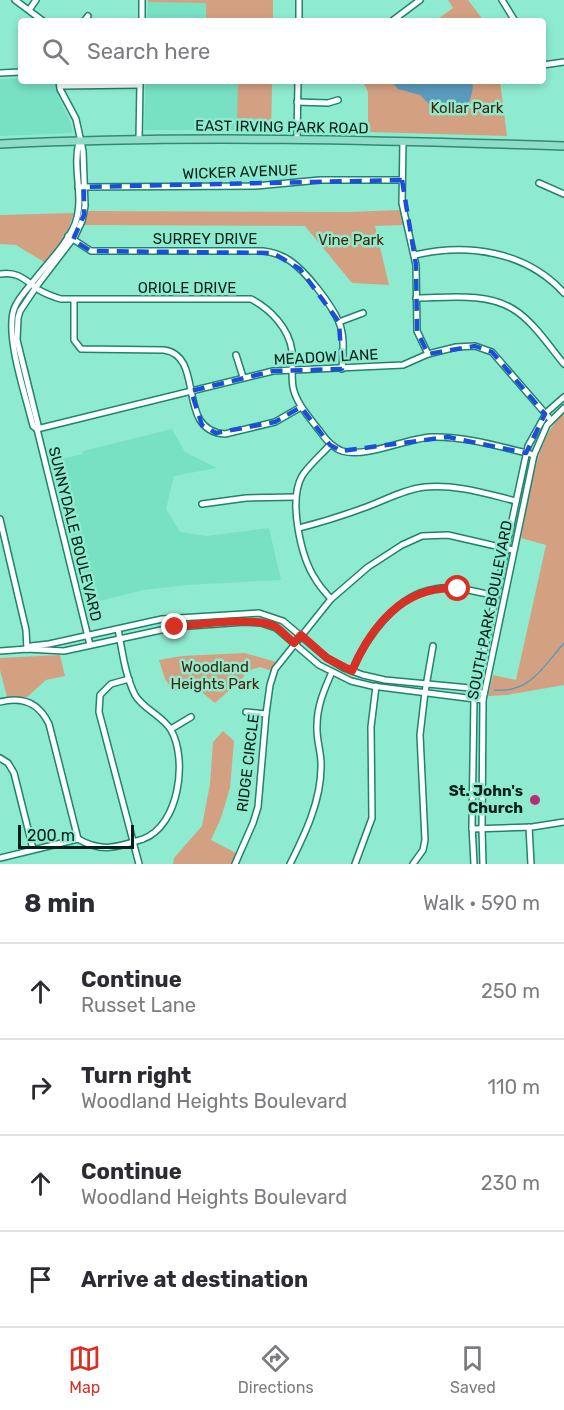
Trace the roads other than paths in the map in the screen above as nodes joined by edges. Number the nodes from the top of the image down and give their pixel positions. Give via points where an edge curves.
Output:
1 (15, 0) edge
2 (36, 0) edge
3 (142, 0) edge
4 (299, 0) edge
5 (504, 0) edge
6 (417, 1) edge
7 (29, 10) junction
8 (39, 18) edge
9 (142, 18) edge
10 (299, 18) edge
11 (396, 18) edge
12 (513, 18) edge
13 (564, 63) edge
14 (546, 65) edge
15 (18, 72) edge
16 (0, 73) edge
17 (59, 84) edge
18 (140, 84) edge
19 (298, 84) edge
20 (338, 100) dead end
21 (297, 102) junction
22 (139, 139) junction
23 (297, 139) junction
24 (79, 141) junction
25 (403, 142) junction
26 (0, 144) edge
27 (564, 146) edge
28 (402, 180) junction
29 (539, 183) dead end
30 (81, 187) junction
31 (564, 194) edge
32 (71, 238) junction
33 (415, 255) junction
34 (0, 274) edge
35 (34, 285) junction
36 (564, 293) edge
37 (416, 298) junction
38 (74, 300) junction
39 (363, 313) dead end
40 (339, 322) junction
41 (428, 354) junction
42 (236, 355) dead end
43 (564, 364) edge
44 (291, 369) junction
45 (342, 369) junction
46 (243, 377) junction
47 (191, 391) junction
48 (564, 397) edge
49 (301, 406) junction
50 (564, 408) edge
51 (545, 414) junction
52 (551, 420) junction
53 (37, 429) junction
54 (330, 445) junction
55 (526, 453) junction
56 (534, 455) junction
57 (295, 497) junction
58 (515, 501) junction
59 (524, 503) junction
60 (202, 504) dead end
61 (0, 519) edge
62 (299, 528) junction
63 (505, 548) junction
64 (513, 550) junction
65 (495, 596) junction
66 (503, 598) junction
67 (331, 599) junction
68 (118, 629) junction
69 (88, 635) junction
70 (301, 635) junction
71 (120, 638) junction
72 (294, 643) junction
73 (90, 645) junction
74 (433, 646) dead end
75 (27, 649) junction
76 (0, 651) edge
77 (352, 671) junction
78 (332, 672) junction
79 (129, 679) junction
80 (377, 679) junction
81 (426, 684) junction
82 (376, 687) junction
83 (475, 690) junction
84 (425, 692) junction
85 (483, 697) junction
86 (474, 698) junction
87 (0, 702) edge
88 (246, 712) dead end
89 (266, 714) junction
90 (191, 717) dead end
91 (171, 729) junction
92 (0, 758) edge
93 (564, 822) edge
94 (529, 827) junction
95 (472, 829) junction
96 (482, 829) junction
97 (78, 839) junction
98 (134, 842) junction
99 (33, 849) junction
100 (0, 858) edge
101 (139, 864) edge
102 (235, 864) edge
103 (290, 864) edge
104 (355, 864) edge
105 (413, 864) edge
106 (474, 864) edge
107 (483, 864) edge
108 (531, 864) edge

1 - 7 street
2 - 7 street
3 - 9 street
4 - 10 street
5 - 12 street
6 - 11 street
7 - 8 street
13 - 14 street
15 - 16 street
17 - 24 street, SUNNYDALE BOULEVARD via 76,119
18 - 22 street
19 - 21 street
20 - 21 street
21 - 23 street
22 - 23 main road, EAST IRVING PARK ROAD
22 - 24 main road, EAST IRVING PARK ROAD
23 - 25 main road, EAST IRVING PARK ROAD
24 - 26 main road, EAST IRVING PARK ROAD
24 - 30 street, SUNNYDALE BOULEVARD via 83,151
25 - 27 main road, EAST IRVING PARK ROAD
25 - 28 street
28 - 30 street, WICKER AVENUE
28 - 33 street via 403,207
29 - 31 street
30 - 32 street, SUNNYDALE BOULEVARD via 84,215
32 - 35 street, SUNNYDALE BOULEVARD
32 - 40 street, SURREY DRIVE via 91,251 273,253 296,265
33 - 36 street via 485,251 523,261 550,277
33 - 37 street
34 - 35 street, ORIOLE DRIVE via 18,274
35 - 38 street, ORIOLE DRIVE via 51,296
35 - 53 street, SUNNYDALE BOULEVARD via 20,311 17,331
37 - 41 street via 417,331
37 - 43 street via 493,301 513,309
38 - 44 street, ORIOLE DRIVE via 251,299 277,319 287,335 292,350
38 - 47 street via 73,338 78,347 171,351 184,363
39 - 40 street
40 - 45 street, SURREY DRIVE
41 - 45 street, MEADOW LANE via 403,365
41 - 51 street, MEADOW LANE via 475,346 492,352
42 - 46 street
44 - 45 street, MEADOW LANE
44 - 46 street, MEADOW LANE
44 - 49 street, ORIOLE DRIVE via 293,389
46 - 47 street, MEADOW LANE
47 - 49 street via 202,425 216,433 275,422
47 - 53 street, MEADOW LANE
48 - 51 street, SOUTH PARK BOULEVARD
49 - 54 street, ORIOLE DRIVE
50 - 52 street, SOUTH PARK BOULEVARD
51 - 52 street, MEADOW LANE
51 - 55 street, SOUTH PARK BOULEVARD
52 - 56 street, SOUTH PARK BOULEVARD
53 - 69 street, SUNNYDALE BOULEVARD
54 - 55 street via 341,451 357,452 417,439 448,437
54 - 57 street via 302,476
55 - 56 street
55 - 58 street, SOUTH PARK BOULEVARD
56 - 59 street, SOUTH PARK BOULEVARD
57 - 60 street
57 - 62 street
58 - 59 street
58 - 62 street via 426,487
58 - 63 street, SOUTH PARK BOULEVARD
59 - 64 street, SOUTH PARK BOULEVARD
61 - 75 street
62 - 67 street via 307,563
63 - 64 street, RIDGE CIRCLE
63 - 65 street, SOUTH PARK BOULEVARD
63 - 67 street, RIDGE CIRCLE via 448,535 422,536 368,567
64 - 66 street, SOUTH PARK BOULEVARD
65 - 66 street
65 - 77 street via 446,588 419,594 382,620
65 - 83 street, SOUTH PARK BOULEVARD
66 - 85 street, SOUTH PARK BOULEVARD
67 - 70 street, RIDGE CIRCLE
68 - 69 street
68 - 70 street via 172,618 254,612 276,617
68 - 71 street
69 - 73 street, SUNNYDALE BOULEVARD
69 - 75 street
70 - 72 street, RIDGE CIRCLE
70 - 77 street via 327,658
71 - 72 street via 175,627 245,622 274,626
71 - 73 street
71 - 79 street
72 - 78 street
72 - 89 street, RIDGE CIRCLE via 275,669
73 - 75 street via 64,651
74 - 81 street
75 - 76 street
77 - 80 street
78 - 82 street
78 - 103 street via 321,698 317,726 321,767 316,800
79 - 91 street via 136,697
79 - 98 street via 111,684 100,695 99,712
80 - 81 street
80 - 82 street
81 - 83 street
81 - 84 street
82 - 84 street
82 - 104 street via 371,728 372,818
83 - 85 street
83 - 86 street, SOUTH PARK BOULEVARD
84 - 86 street
84 - 105 street via 420,735 425,840
85 - 86 street
85 - 96 street, SOUTH PARK BOULEVARD
86 - 95 street, SOUTH PARK BOULEVARD
87 - 97 street via 21,699 35,704 50,724
88 - 89 street
89 - 102 street, RIDGE CIRCLE via 258,807
90 - 91 street
91 - 98 street via 179,755 174,801 165,822 150,836
92 - 99 street via 14,773
93 - 94 street
94 - 96 street
94 - 108 street
95 - 96 street
95 - 106 street, SOUTH PARK BOULEVARD
96 - 107 street, SOUTH PARK BOULEVARD
97 - 98 street via 92,847 106,848
97 - 99 street
98 - 101 street
99 - 100 street

